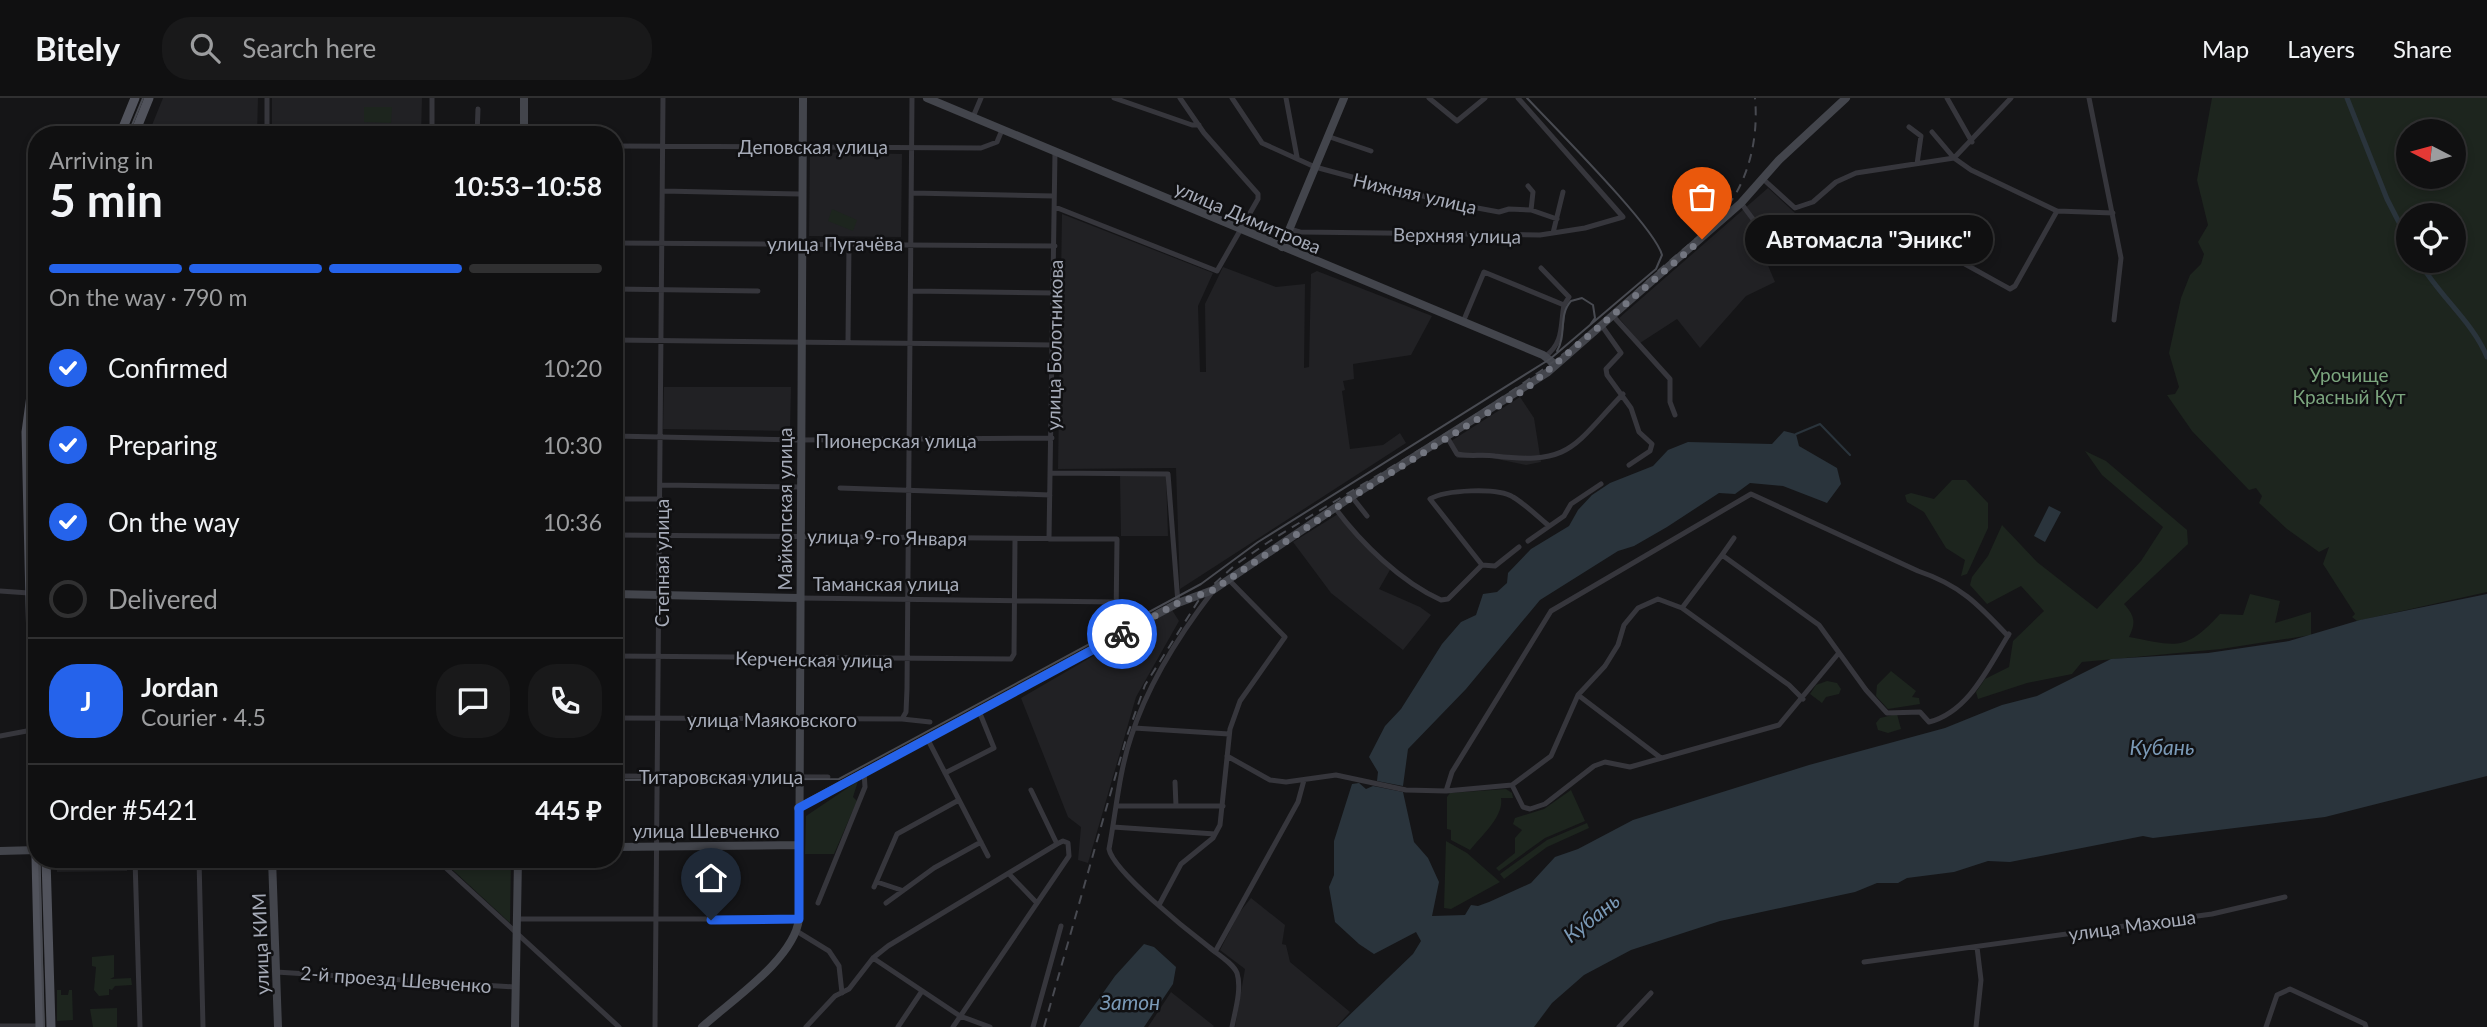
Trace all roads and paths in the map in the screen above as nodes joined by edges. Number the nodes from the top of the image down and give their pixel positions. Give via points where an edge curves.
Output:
1 (135, 98) edge
2 (149, 98) edge
3 (267, 98) edge
4 (432, 98) edge
5 (523, 98) edge
6 (663, 98) edge
7 (803, 98) edge
8 (912, 98) edge
9 (927, 98) edge
10 (981, 98) edge
11 (1114, 98) edge
12 (1180, 98) edge
13 (1232, 98) edge
14 (1286, 98) edge
15 (1344, 98) edge
16 (1429, 98) edge
17 (1485, 98) edge
18 (1518, 98) edge
19 (1846, 98) edge
20 (1947, 98) edge
21 (2011, 98) edge
22 (2089, 98) edge
23 (478, 109) dead end
24 (973, 117) junction
25 (1199, 125) junction
26 (124, 126) edge
27 (138, 126) edge
28 (267, 126) edge
29 (432, 126) edge
30 (477, 126) edge
31 (524, 126) edge
32 (1909, 127) dead end
33 (1002, 130) junction
34 (1932, 132) dead end
35 (1327, 136) junction
36 (1972, 142) junction
37 (623, 146) edge
38 (664, 146) junction
39 (801, 146) junction
40 (911, 147) junction
41 (1371, 151) dead end
42 (1055, 152) junction
43 (1297, 157) junction
44 (1954, 158) junction
45 (1917, 164) junction
46 (1315, 167) junction
47 (1763, 179) junction
48 (1528, 186) dead end
49 (663, 191) junction
50 (1563, 192) dead end
51 (912, 193) junction
52 (800, 194) junction
53 (1054, 196) junction
54 (1741, 203) junction
55 (1055, 207) junction
56 (1531, 209) junction
57 (2057, 212) junction
58 (2113, 213) junction
59 (1557, 219) junction
60 (1289, 229) junction
61 (1240, 231) junction
62 (1553, 233) junction
63 (623, 243) edge
64 (662, 243) junction
65 (800, 243) junction
66 (849, 243) junction
67 (912, 243) junction
68 (1055, 246) junction
69 (1282, 247) junction
70 (1541, 268) dead end
71 (623, 289) edge
72 (663, 290) junction
73 (912, 290) junction
74 (758, 291) dead end
75 (1054, 293) junction
76 (1564, 305) junction
77 (1613, 316) junction
78 (2114, 320) dead end
79 (1463, 322) junction
80 (1602, 326) junction
81 (801, 340) junction
82 (623, 341) edge
83 (662, 341) junction
84 (848, 341) junction
85 (911, 342) junction
86 (1054, 345) junction
87 (1546, 356) junction
88 (1556, 365) junction
89 (1623, 394) junction
90 (1675, 415) dead end
91 (28, 417) edge
92 (623, 436) edge
93 (661, 437) junction
94 (1447, 437) junction
95 (1052, 438) junction
96 (800, 440) junction
97 (909, 440) junction
98 (1629, 465) dead end
99 (1051, 473) junction
100 (28, 478) edge
101 (1601, 484) dead end
102 (661, 485) junction
103 (799, 487) junction
104 (841, 488) dead end
105 (908, 489) junction
106 (1050, 495) junction
107 (1352, 497) junction
108 (623, 499) edge
109 (661, 499) junction
110 (1335, 508) junction
111 (1367, 516) dead end
112 (1548, 525) junction
113 (623, 535) edge
114 (661, 536) junction
115 (799, 536) junction
116 (907, 538) junction
117 (1734, 538) dead end
118 (1015, 539) junction
119 (1049, 539) junction
120 (1528, 541) dead end
121 (1519, 547) dead end
122 (1722, 555) junction
123 (1482, 565) junction
124 (1229, 580) junction
125 (1213, 590) junction
126 (0, 591) edge
127 (28, 594) edge
128 (623, 594) edge
129 (660, 594) junction
130 (799, 598) junction
131 (906, 598) junction
132 (1014, 600) junction
133 (1116, 602) junction
134 (1178, 603) junction
135 (1682, 608) junction
136 (1116, 620) dead end
137 (1838, 654) junction
138 (623, 656) edge
139 (660, 657) junction
140 (799, 659) junction
141 (906, 660) junction
142 (1578, 695) junction
143 (1803, 699) junction
144 (979, 711) junction
145 (623, 718) edge
146 (660, 718) junction
147 (902, 719) junction
148 (798, 720) junction
149 (930, 723) dead end
150 (1134, 728) junction
151 (28, 731) edge
152 (1229, 734) junction
153 (0, 736) edge
154 (927, 738) junction
155 (1227, 756) junction
156 (1661, 758) junction
157 (864, 772) junction
158 (945, 773) junction
159 (623, 776) edge
160 (659, 776) junction
161 (828, 777) dead end
162 (798, 778) junction
163 (1304, 779) junction
164 (1175, 782) dead end
165 (1512, 785) junction
166 (1031, 790) dead end
167 (1446, 791) junction
168 (960, 800) junction
169 (1118, 806) junction
170 (1176, 806) junction
171 (1223, 806) junction
172 (799, 808) junction
173 (1113, 827) junction
174 (1215, 834) junction
175 (981, 842) junction
176 (1057, 844) junction
177 (799, 845) junction
178 (623, 847) edge
179 (659, 847) junction
180 (28, 850) edge
181 (0, 851) edge
182 (988, 856) dead end
183 (36, 868) edge
184 (46, 868) edge
185 (135, 868) edge
186 (199, 868) edge
187 (272, 868) edge
188 (446, 868) edge
189 (518, 868) edge
190 (1010, 874) junction
191 (901, 890) junction
192 (2285, 897) dead end
193 (1035, 901) junction
194 (886, 903) dead end
195 (818, 904) dead end
196 (1159, 905) junction
197 (516, 919) junction
198 (799, 919) junction
199 (659, 920) junction
200 (1060, 926) dead end
201 (798, 932) junction
202 (516, 933) junction
203 (1977, 947) junction
204 (1215, 953) junction
205 (873, 958) junction
206 (1864, 962) dead end
207 (276, 972) junction
208 (515, 987) junction
209 (922, 991) junction
210 (842, 992) junction
211 (1651, 993) dead end
212 (960, 1016) junction
213 (0, 1026) edge
214 (40, 1026) edge
215 (810, 1026) edge
216 (51, 1027) edge
217 (140, 1027) edge
218 (203, 1027) edge
219 (278, 1027) edge
220 (515, 1027) edge
221 (619, 1027) edge
222 (656, 1027) edge
223 (702, 1027) edge
224 (898, 1027) edge
225 (953, 1027) edge
226 (990, 1027) edge
227 (1033, 1027) edge
228 (1232, 1027) edge
229 (1619, 1027) edge
230 (1976, 1027) edge
231 (2266, 1027) edge
232 (2366, 1027) edge

1 - 26 main road
2 - 27 main road
3 - 28 street
4 - 29 street
5 - 31 street
6 - 38 street, Степная улица
7 - 39 street, Майкопская улица
8 - 40 street
9 - 24 street, улица Димитрова
10 - 24 street
11 - 25 street
12 - 25 street
13 - 43 street, Нижняя улица via 1262,143
14 - 43 street
15 - 35 street
16 - 17 street via 1457,121
18 - 62 street, Верхняя улица via 1623,216
19 - 47 street
20 - 36 street
21 - 36 street
22 - 58 street
23 - 30 street
24 - 33 street, улица Димитрова
25 - 61 street via 1258,194
32 - 45 street via 1921,136
33 - 40 street, Деповская улица via 989,147
33 - 42 street, улица Димитрова
34 - 44 street
35 - 41 street
35 - 46 street
36 - 44 street
37 - 38 street, Деповская улица
38 - 39 street, Деповская улица
38 - 49 street, Степная улица
39 - 40 street, Деповская улица
39 - 52 street, Майкопская улица
40 - 51 street
42 - 53 street, улица Болотникова
42 - 61 street, улица Димитрова
43 - 46 street, Нижняя улица
44 - 45 street
44 - 57 street
45 - 47 street via 1856,173 1836,182 1813,202 1795,208
46 - 56 street, Нижняя улица via 1445,202 1499,212
46 - 60 street
47 - 54 street
48 - 56 street via 1533,192
49 - 52 street
49 - 64 street, Степная улица
50 - 59 street
51 - 53 street
51 - 67 street
52 - 65 street, Майкопская улица
53 - 55 street, улица Болотникова
54 - 57 street via 1770,242 1784,248 1807,248 1846,230 1878,226 1935,249 2010,289
54 - 77 street
55 - 61 street via 1217,271
55 - 68 street, улица Болотникова
56 - 59 street, Нижняя улица
57 - 58 street
58 - 78 street via 2121,258
59 - 62 street
60 - 62 street, Верхняя улица via 1372,234
60 - 69 street
61 - 69 street, улица Димитрова
63 - 64 street, улица Пугачёва
64 - 65 street, улица Пугачёва
64 - 72 street, Степная улица
65 - 66 street, улица Пугачёва
65 - 81 street, Майкопская улица
66 - 67 street, улица Пугачёва
66 - 84 street
67 - 68 street, улица Пугачёва
67 - 73 street
68 - 75 street, улица Болотникова
69 - 79 street, улица Димитрова
70 - 76 street via 1569,297
71 - 72 street
72 - 74 street
72 - 83 street, Степная улица
73 - 75 street
73 - 85 street
75 - 86 street, улица Болотникова
76 - 79 street via 1484,272
76 - 87 street via 1558,346
77 - 80 street
77 - 90 street via 1670,379
79 - 87 street, улица Димитрова
80 - 88 street
80 - 89 street via 1621,350 1606,375
81 - 83 street
81 - 84 street
81 - 96 street, Майкопская улица
82 - 83 street
83 - 93 street, Степная улица
84 - 85 street
85 - 86 street
85 - 97 street
86 - 95 street, улица Болотникова
87 - 88 street, улица Димитрова
88 - 94 street
89 - 94 street via 1559,455 1529,460 1480,454 1466,457 1457,454
89 - 98 street via 1639,432 1652,444 1650,451
91 - 100 main road
92 - 93 street, Пионерская улица
93 - 96 street, Пионерская улица
93 - 102 street, Степная улица
94 - 107 street
95 - 97 street, Пионерская улица
95 - 99 street, улица Болотникова
96 - 97 street, Пионерская улица
96 - 103 street, Майкопская улица
97 - 105 street
99 - 106 street, улица Болотникова
99 - 134 street via 1168,474
101 - 112 street
102 - 103 street
102 - 109 street, Степная улица
103 - 115 street, Майкопская улица
104 - 105 street
105 - 106 street
105 - 116 street
106 - 119 street, улица Болотникова
107 - 110 street
107 - 111 street
108 - 109 street
109 - 114 street, Степная улица
110 - 123 street via 1408,581 1441,600 1448,599
110 - 124 street
112 - 120 street
112 - 123 street via 1506,494 1465,491 1430,499
113 - 114 street, улица 9-го Января
114 - 115 street, улица 9-го Января
114 - 129 street, Степная улица
115 - 116 street, улица 9-го Января
115 - 130 street, Майкопская улица
116 - 118 street, улица 9-го Января
116 - 131 street
117 - 122 street
118 - 119 street, улица 9-го Января
118 - 132 street
119 - 133 street, улица 9-го Января via 1118,539
121 - 123 street via 1495,566
122 - 135 street
122 - 137 street via 1819,625
124 - 125 street
124 - 152 street via 1285,637 1240,701
125 - 134 street
125 - 150 street via 1158,671
126 - 127 street
128 - 129 street, Таманская улица
129 - 130 street, Таманская улица
129 - 139 street, Степная улица
130 - 131 street, Таманская улица
130 - 140 street, Майкопская улица
131 - 132 street, Таманская улица
131 - 141 street
132 - 133 street, Таманская улица
132 - 141 street, Керченская улица via 1013,658
133 - 136 street
134 - 144 street
135 - 142 street via 1658,599 1638,608 1624,625 1605,666
135 - 143 street
137 - 143 street
137 - 167 street via 1887,713 1920,712 1930,722 1968,699 2008,635 1964,591 1751,494 1552,611 1452,772
138 - 139 street, Керченская улица
139 - 140 street, Керченская улица
139 - 146 street, Степная улица
140 - 141 street, Керченская улица
140 - 148 street, Майкопская улица
141 - 147 street via 906,712
142 - 156 street
142 - 165 street via 1551,756
143 - 156 street via 1779,725
144 - 154 street
144 - 158 street via 994,748
145 - 146 street, улица Маяковского
146 - 148 street, улица Маяковского
146 - 160 street, Степная улица
147 - 148 street, улица Маяковского
147 - 149 street, улица Маяковского
148 - 162 street, Майкопская улица
150 - 152 street
150 - 169 street
151 - 153 street
152 - 155 street
154 - 157 street
154 - 158 street
155 - 163 street via 1270,780
155 - 171 street
156 - 165 street via 1630,767 1605,762 1594,766 1545,804 1531,809 1521,804
157 - 172 street
157 - 195 street via 865,787
158 - 168 street
159 - 160 street, Титаровская улица
160 - 162 street, Титаровская улица
160 - 179 street, Степная улица
161 - 162 street, Титаровская улица
162 - 172 street, Майкопская улица
163 - 167 street via 1336,775 1406,790
163 - 204 street via 1298,802
164 - 170 street
165 - 167 street
166 - 176 street
168 - 175 street
168 - 191 street via 897,834 876,885
169 - 170 street
169 - 173 street
170 - 171 street
171 - 174 street
172 - 177 street, Майкопская улица
173 - 174 street
173 - 196 street via 1108,849 1119,867
174 - 196 street via 1181,864
175 - 182 street
175 - 191 street
176 - 190 street
176 - 193 street via 1068,844 1069,856
177 - 179 street, улица Шевченко
177 - 198 street, Майкопская улица
178 - 179 street, улица Шевченко
179 - 199 street, Степная улица
180 - 181 street
183 - 214 main road
184 - 216 main road
185 - 217 street
186 - 218 street
187 - 207 street, улица КИМ
188 - 202 street
189 - 197 street
190 - 193 street
190 - 205 street
191 - 194 street
192 - 203 street, улица Махоша via 2212,914
193 - 212 street
196 - 204 street
197 - 199 street
197 - 202 street
198 - 199 street
198 - 201 street, Майкопская улица
199 - 222 street, Степная улица
200 - 227 street
201 - 210 street via 829,951 839,965
201 - 223 street via 785,952
202 - 208 street
202 - 221 street
203 - 206 street, улица Махоша
203 - 230 street
204 - 228 street via 1236,970
205 - 209 street
205 - 210 street
207 - 208 street, 2-й проезд Шевченко
207 - 219 street, улица КИМ
208 - 220 street
209 - 212 street
209 - 224 street
210 - 215 street
211 - 229 street
212 - 225 street
212 - 226 street
213 - 214 street
231 - 232 street via 2277,995 2285,990 2297,990

